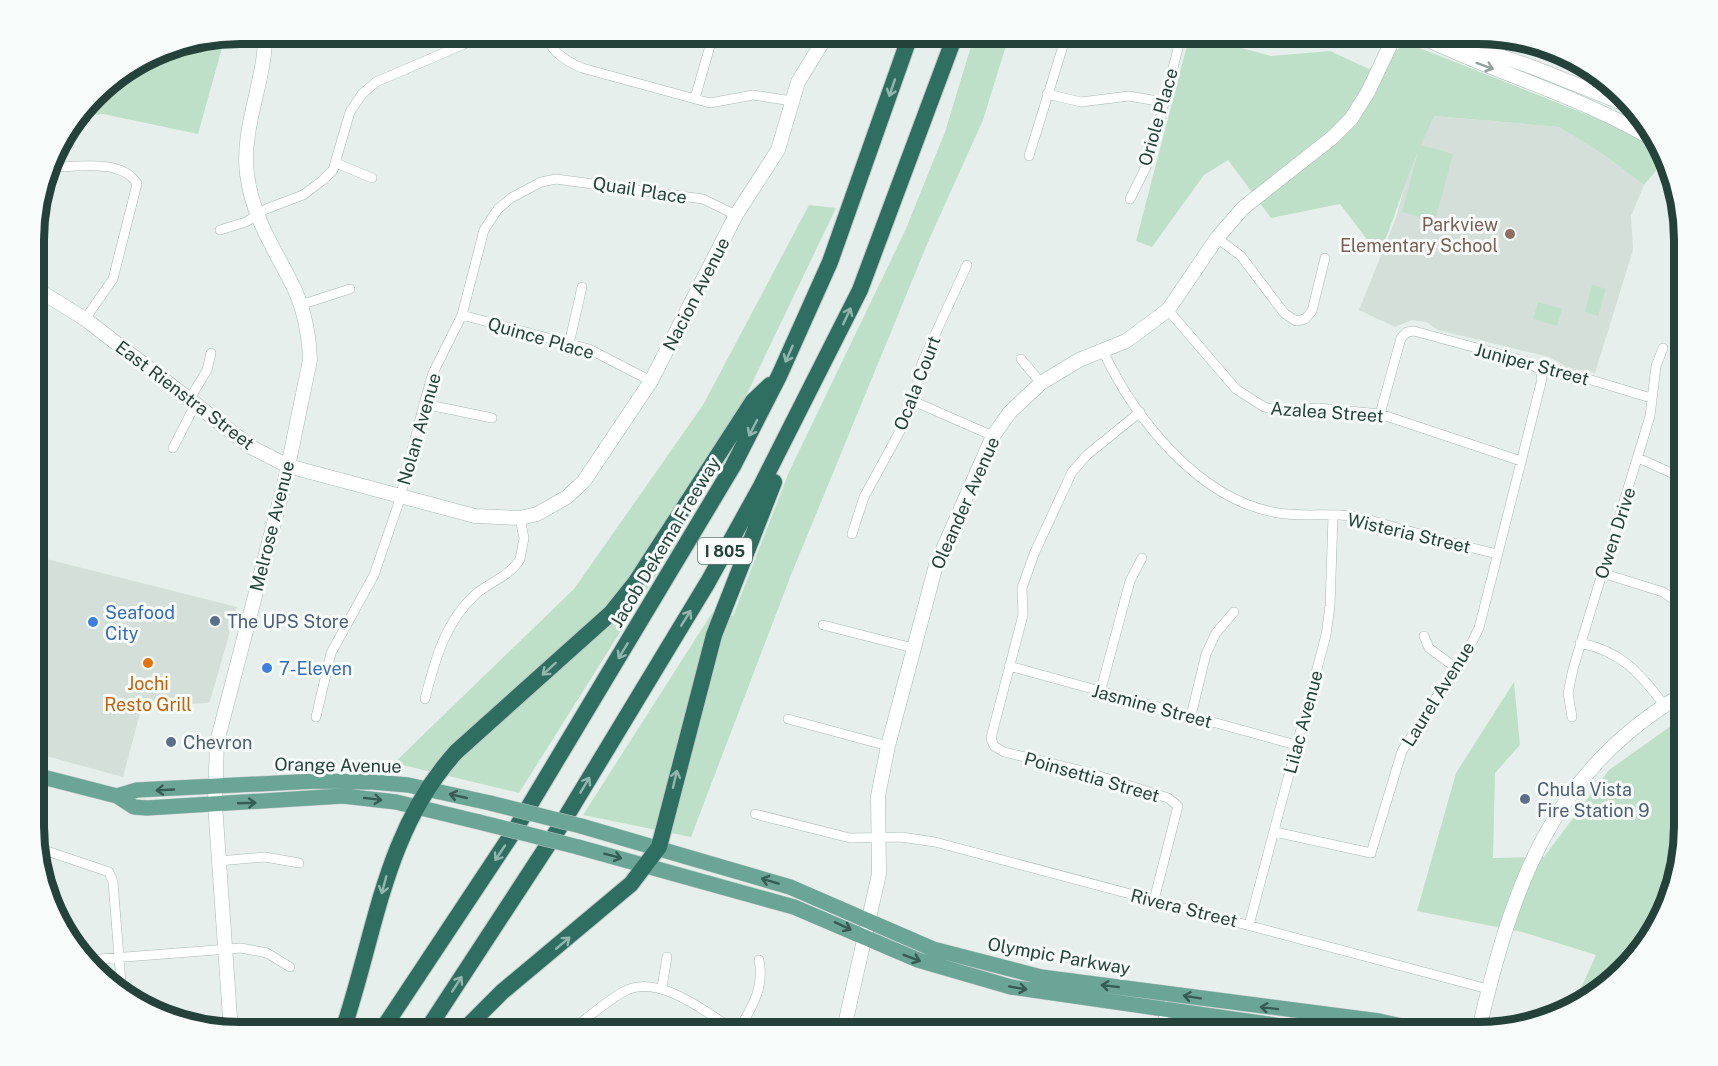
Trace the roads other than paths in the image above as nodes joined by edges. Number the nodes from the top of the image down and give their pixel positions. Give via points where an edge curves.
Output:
1 (265, 44) edge
2 (464, 44) edge
3 (550, 44) edge
4 (711, 44) edge
5 (821, 44) edge
6 (907, 44) edge
7 (952, 44) edge
8 (1063, 44) edge
9 (1179, 44) edge
10 (1391, 44) edge
11 (1435, 44) edge
12 (1465, 44) edge
13 (1047, 94) junction
14 (695, 98) junction
15 (792, 101) junction
16 (1617, 101) edge
17 (1163, 102) junction
18 (1636, 124) edge
19 (1029, 156) dead end
20 (336, 163) junction
21 (57, 168) edge
22 (372, 178) dead end
23 (541, 182) joint
24 (1130, 199) dead end
25 (256, 214) junction
26 (736, 215) junction
27 (220, 230) dead end
28 (1217, 238) junction
29 (1325, 258) dead end
30 (967, 265) dead end
31 (582, 287) dead end
32 (350, 289) dead end
33 (44, 294) edge
34 (300, 305) junction
35 (1168, 310) junction
36 (462, 315) junction
37 (85, 319) junction
38 (568, 344) junction
39 (834, 345) junction
40 (1663, 348) dead end
41 (1104, 351) junction
42 (211, 353) dead end
43 (1022, 359) dead end
44 (1540, 370) junction
45 (779, 376) junction
46 (651, 381) junction
47 (1041, 383) junction
48 (1651, 398) junction
49 (914, 401) junction
50 (192, 402) junction
51 (424, 404) junction
52 (1140, 412) junction
53 (1380, 414) junction
54 (492, 418) dead end
55 (993, 436) junction
56 (173, 448) dead end
57 (1638, 458) junction
58 (1521, 461) junction
59 (288, 466) junction
60 (1674, 474) edge
61 (399, 497) junction
62 (1334, 516) junction
63 (520, 518) junction
64 (852, 534) dead end
65 (1497, 554) junction
66 (1142, 558) dead end
67 (1602, 573) junction
68 (1674, 600) edge
69 (1234, 612) dead end
70 (824, 625) dead end
71 (1425, 636) dead end
72 (1580, 643) junction
73 (913, 648) junction
74 (1009, 666) junction
75 (1456, 668) junction
76 (1100, 693) junction
77 (425, 699) dead end
78 (1674, 699) edge
79 (1664, 705) junction
80 (1191, 716) junction
81 (316, 717) dead end
82 (1572, 717) dead end
83 (788, 719) dead end
84 (1296, 745) junction
85 (888, 746) junction
86 (44, 777) edge
87 (215, 788) junction
88 (427, 788) junction
89 (117, 796) junction
90 (215, 804) junction
91 (415, 807) junction
92 (755, 814) dead end
93 (1275, 832) junction
94 (879, 838) junction
95 (659, 847) junction
96 (45, 850) edge
97 (219, 861) junction
98 (299, 863) dead end
99 (648, 866) junction
100 (1154, 900) junction
101 (1250, 925) junction
102 (867, 929) junction
103 (225, 950) junction
104 (667, 957) dead end
105 (118, 958) junction
106 (95, 959) edge
107 (759, 960) dead end
108 (290, 968) dead end
109 (121, 982) edge
110 (662, 987) junction
111 (1488, 988) junction
112 (1167, 1001) junction
113 (230, 1022) edge
114 (346, 1022) edge
115 (387, 1022) edge
116 (432, 1022) edge
117 (472, 1022) edge
118 (582, 1022) edge
119 (720, 1022) edge
120 (744, 1022) edge
121 (846, 1022) edge
122 (1162, 1022) edge
123 (1274, 1022) edge
124 (1384, 1022) edge
125 (1480, 1022) edge

1 - 25 street, Melrose Avenue via 246,152
2 - 20 street via 375,82 362,94 350,112
3 - 14 street via 567,62 582,68
4 - 14 street
5 - 15 street, Nacion Avenue
6 -> 45 highway, Jacob Dekema Freeway / I 805 via 830,262
39 -> 7 highway, I 805 via 899,191
8 - 13 street
9 - 17 street, Oriole Place
10 - 28 street, Oleander Avenue via 1351,119 1243,208
11 -> 18 street via 1464,59
12 - 16 street
13 - 17 street via 1081,102 1129,96
13 - 19 street
14 - 15 street via 710,103 765,95
15 - 26 street, Nacion Avenue via 778,150
17 - 24 street, Oriole Place via 1149,161
20 - 22 street
20 - 25 street via 323,180 303,195
21 - 37 street via 110,168 131,175 137,184 113,279
23 - 26 street, Quail Place via 581,181 703,199
23 - 36 street, Nolan Avenue via 511,198 487,224
25 - 27 street via 246,222
25 - 34 street, Melrose Avenue
26 - 46 street, Nacion Avenue
28 - 29 street via 1241,256 1284,313 1296,321 1305,320 1312,311
28 - 35 street, Oleander Avenue
30 - 49 street, Ocala Court via 922,363
31 - 38 street
32 - 34 street
33 - 37 street, East Rienstra Street
34 - 59 street, Melrose Avenue via 310,360
35 - 41 street, Oleander Avenue via 1126,341
35 - 53 street, Azalea Street via 1236,389 1256,404 1280,411 1318,408
36 - 38 street, Quince Place
36 - 51 street, Nolan Avenue via 433,373
37 - 50 street, East Rienstra Street
38 - 46 street, Quince Place via 589,349
95 -> 39 highway via 714,635 757,522
116 -> 39 highway, I 805 via 561,825 708,582
40 - 48 street, Owen Drive
41 - 47 street, Oleander Avenue via 1079,360
41 - 52 street, Wisteria Street via 1119,384
42 - 50 street
43 - 47 street
44 - 48 street, Juniper Street via 1555,369
44 - 53 street, Juniper Street via 1528,362 1414,332 1401,338
44 - 58 street, Laurel Avenue via 1542,379
45 -> 88 highway via 753,401 635,583 611,613 456,752
45 -> 115 highway, Jacob Dekema Freeway / I 805 via 696,531 516,828
46 - 63 street, Nacion Avenue via 584,481 552,507
47 - 55 street, Oleander Avenue via 1010,412
48 - 57 street, Owen Drive
49 - 55 street
49 - 64 street, Ocala Court via 864,497
50 - 56 street
50 - 59 street, East Rienstra Street via 251,447
51 - 54 street
51 - 61 street, Nolan Avenue
52 - 62 street, Wisteria Street via 1183,462 1222,492 1279,513
52 - 74 street via 1072,472 1028,566 1022,588 1023,615
53 - 58 street, Azalea Street
55 - 73 street, Oleander Avenue via 936,565
57 - 60 street
57 - 67 street, Owen Drive
58 - 65 street, Laurel Avenue
59 - 61 street, East Rienstra Street
59 - 87 street, Melrose Avenue via 217,742
61 - 63 street, East Rienstra Street via 475,516
61 - 81 street, Nolan Avenue via 374,575 331,653
62 - 65 street, Wisteria Street via 1350,516
62 - 84 street, Lilac Avenue via 1326,635
63 - 77 street via 524,538 520,559 476,594 452,622 437,652
65 - 75 street, Laurel Avenue via 1479,628
66 - 76 street via 1130,581
67 - 68 street via 1663,592
67 - 72 street, Owen Drive
69 - 80 street via 1216,633 1206,654
70 - 73 street
71 - 75 street via 1429,648
72 - 79 street via 1625,660 1644,677
72 - 82 street, Owen Drive via 1568,693
73 - 85 street, Oleander Avenue
74 - 76 street, Jasmine Street
74 - 100 street, Poinsettia Street via 992,738 994,746 1168,798 1178,806
75 - 93 street, Laurel Avenue via 1402,751 1371,853
76 - 80 street, Jasmine Street
78 - 79 street
79 - 111 street via 1609,751 1561,807 1522,879
80 - 84 street, Jasmine Street
83 - 85 street
84 - 93 street, Lilac Avenue
85 - 94 street, Oleander Avenue via 878,796
86 - 89 main road, Orange Avenue
87 - 88 main road, Orange Avenue via 317,781
87 -> 89 main road, Orange Avenue via 136,790
87 - 90 street, Melrose Avenue
88 - 91 highway
95 -> 88 main road, Orange Avenue, bridge
89 - 90 main road, Orange Avenue via 134,807
90 -> 91 main road, Orange Avenue via 343,796
90 - 97 street, Melrose Avenue
91 -> 99 main road, Orange Avenue, bridge
91 -> 114 highway via 387,875
92 - 94 street, Rivera Street via 850,838
93 - 101 street, Lilac Avenue
94 - 100 street, Rivera Street via 935,842
94 - 102 street, Oleander Avenue via 879,874
95 - 99 highway
102 -> 95 main road, Olympic Parkway via 790,887
96 - 105 street via 109,872
97 - 98 street via 265,856
97 - 103 street, Melrose Avenue
99 -> 102 main road, Olympic Parkway
117 -> 99 highway
100 - 101 street, Rivera Street
101 - 111 street, Rivera Street
102 - 112 main road, Olympic Parkway via 918,960 1011,987
102 - 121 street, Oleander Avenue
103 - 105 street
103 - 108 street via 241,948 267,953
103 - 113 street, Melrose Avenue
104 - 110 street
105 - 106 street
105 - 109 street
107 - 120 street via 762,974 758,996
110 - 118 street via 624,990
110 - 119 street
111 - 125 street
112 - 122 street
112 - 123 main road, Olympic Parkway
124 -> 112 main road, Olympic Parkway

